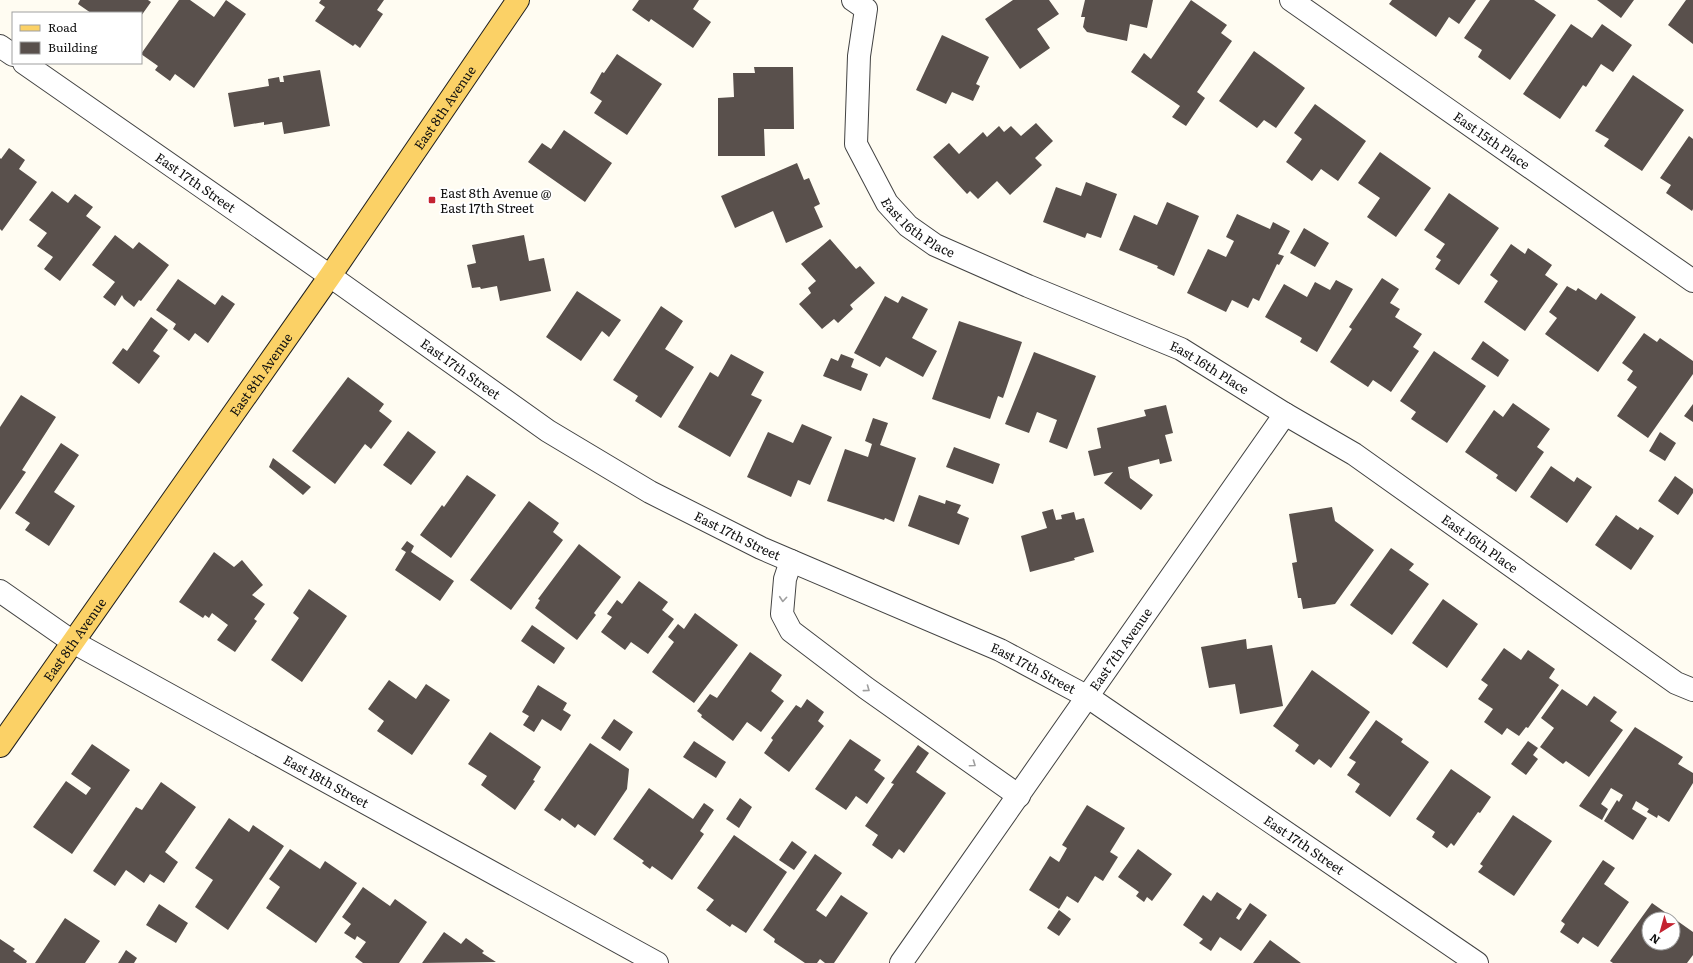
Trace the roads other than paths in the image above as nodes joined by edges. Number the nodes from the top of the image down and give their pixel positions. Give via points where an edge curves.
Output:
1 (518, 0) edge
2 (1291, 0) edge
3 (866, 3) edge
4 (0, 46) edge
5 (12, 54) edge
6 (25, 64) edge
7 (330, 276) junction
8 (1693, 281) edge
9 (1285, 414) junction
10 (791, 561) junction
11 (0, 591) edge
12 (73, 642) junction
13 (1693, 690) edge
14 (1088, 697) junction
15 (0, 746) edge
16 (1019, 796) junction
17 (657, 963) edge
18 (901, 963) edge
19 (1478, 963) edge

1 - 7 main road, East 8th Avenue
2 - 8 street, East 15th Place
3 - 9 street, East 16th Place via 859,56 856,144 887,203 908,226 935,245 1181,349
4 - 5 street
6 - 7 street, East 17th Street
7 - 10 street, East 17th Street via 548,431 650,492
7 - 12 main road, East 8th Avenue
9 - 13 street, East 16th Place via 1354,454 1676,682
9 - 14 street, East 7th Avenue
10 - 14 street, East 17th Street via 1000,650
10 -> 16 street via 785,579 782,614 791,631 866,688
11 - 12 street, East 18th Street
12 - 15 main road, East 8th Avenue
12 - 17 street, East 18th Street
14 - 16 street, East 7th Avenue
14 - 19 street, East 17th Street
16 - 18 street, East 7th Avenue

